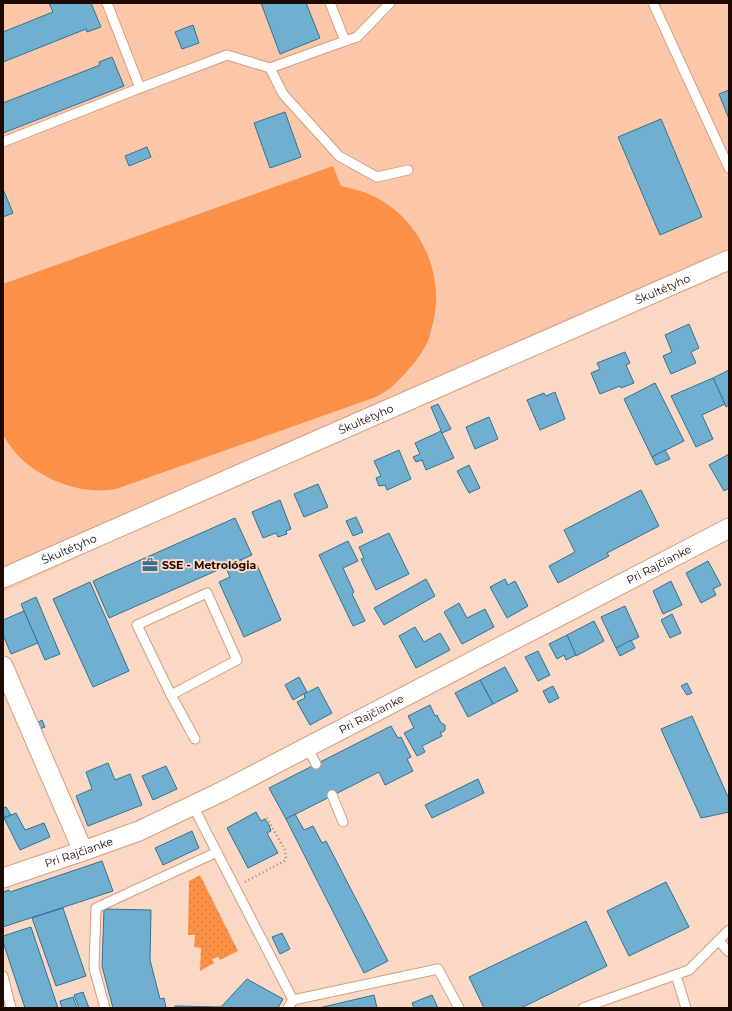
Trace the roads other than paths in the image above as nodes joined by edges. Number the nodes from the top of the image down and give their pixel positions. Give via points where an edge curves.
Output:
1 (107, 3) edge
2 (330, 3) edge
3 (390, 3) edge
4 (653, 3) edge
5 (345, 41) junction
6 (270, 68) junction
7 (140, 88) junction
8 (3, 142) edge
9 (729, 168) edge
10 (408, 170) dead end
11 (729, 260) edge
12 (729, 528) edge
13 (3, 578) edge
14 (3, 666) edge
15 (171, 695) junction
16 (195, 739) dead end
17 (332, 795) dead end
18 (193, 806) junction
19 (343, 822) dead end
20 (83, 851) junction
21 (217, 852) junction
22 (3, 878) edge
23 (729, 930) edge
24 (719, 941) junction
25 (729, 952) edge
26 (676, 975) junction
27 (3, 976) edge
28 (290, 1004) edge
29 (11, 1008) edge
30 (105, 1008) edge
31 (459, 1008) edge
32 (583, 1008) edge
33 (686, 1008) edge

1 - 7 lane
2 - 5 lane
3 - 5 lane via 357,37
4 - 9 lane
5 - 6 lane
6 - 7 lane via 227,55
6 - 10 lane via 283,94 339,156 377,177
7 - 8 lane
11 - 13 street, Škultétyho
12 - 18 street, Pri Rajčianke via 312,756
14 - 20 street
15 - 15 lane via 237,660 207,593 137,625
15 - 16 lane
17 - 19 lane
18 - 20 street, Pri Rajčianke via 139,831
18 - 21 lane
20 - 22 street, Pri Rajčianke
21 - 28 lane
21 - 30 lane via 96,908 94,968
23 - 24 lane
24 - 25 lane
24 - 26 lane via 689,970
26 - 32 lane
26 - 33 lane
27 - 29 lane
28 - 31 lane via 438,969

